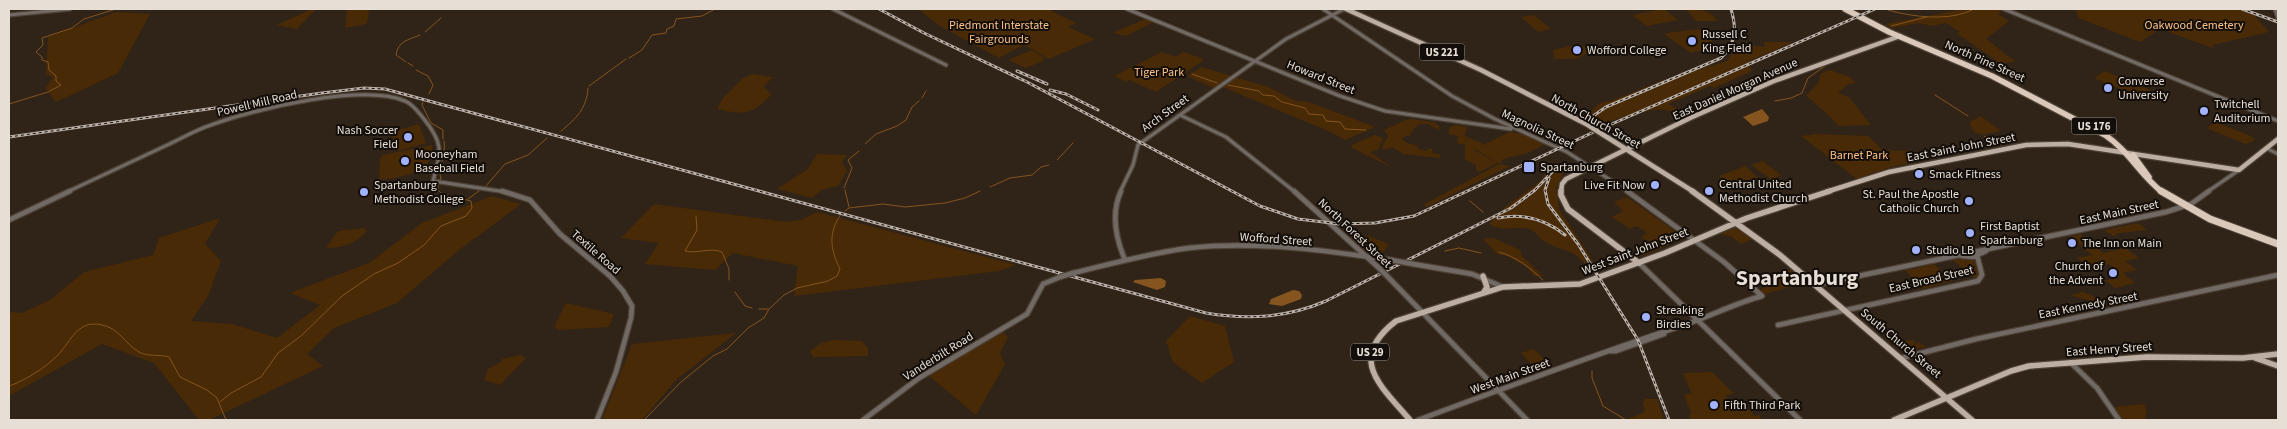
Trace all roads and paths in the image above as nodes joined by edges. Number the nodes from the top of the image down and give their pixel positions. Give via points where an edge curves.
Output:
1 (70, 9) edge
2 (833, 9) edge
3 (1127, 9) edge
4 (1323, 9) edge
5 (1345, 9) edge
6 (1845, 9) edge
7 (1850, 9) edge
8 (2004, 9) edge
9 (2275, 9) edge
10 (9, 15) edge
11 (1333, 16) junction
12 (2278, 18) edge
13 (1889, 32) junction
14 (1901, 36) junction
15 (1892, 38) junction
16 (1255, 61) junction
17 (946, 65) dead end
18 (1180, 115) junction
19 (2278, 122) edge
20 (1516, 130) junction
21 (2278, 139) edge
22 (2266, 148) junction
23 (1628, 150) junction
24 (2278, 152) edge
25 (2131, 156) junction
26 (1591, 166) junction
27 (2239, 170) junction
28 (433, 181) joint
29 (2187, 206) junction
30 (9, 220) edge
31 (1736, 222) junction
32 (1694, 240) junction
33 (2278, 244) edge
34 (1995, 248) junction
35 (1368, 257) junction
36 (1977, 257) junction
37 (1945, 258) junction
38 (1125, 260) junction
39 (1639, 263) junction
40 (2278, 275) edge
41 (1483, 276) junction
42 (1815, 285) junction
43 (1503, 287) junction
44 (1484, 292) junction
45 (1762, 296) joint
46 (1842, 309) junction
47 (1422, 312) junction
48 (1028, 314) joint
49 (1698, 321) junction
50 (1778, 325) dead end
51 (2278, 354) edge
52 (2252, 357) junction
53 (1902, 358) junction
54 (2071, 363) junction
55 (2278, 366) edge
56 (1498, 391) junction
57 (1948, 399) junction
58 (596, 420) edge
59 (864, 420) edge
60 (1410, 420) edge
61 (1418, 420) edge
62 (1526, 420) edge
63 (1800, 420) edge
64 (1894, 420) edge
65 (1972, 420) edge
66 (2119, 420) edge

1 - 10 street
2 - 17 street
3 - 16 street, Howard Street
4 - 11 street, Magnolia Street
5 - 11 street, Arch Street
5 - 23 main road, North Church Street / US 221, bridge via 1481,70
6 - 13 highway, North Pine Street / US 176
7 - 14 highway, North Pine Street / US 176
8 - 19 street
9 - 12 street
11 - 16 street, Arch Street via 1297,32
11 - 20 street, Magnolia Street via 1438,89
13 - 14 highway, North Pine Street / US 176
13 - 15 highway, North Pine Street
14 - 15 main road, East Daniel Morgan Avenue
14 - 25 highway, North Pine Street / US 176 via 1992,76 2119,140
15 - 23 main road, East Daniel Morgan Avenue via 1779,79
16 - 18 street, Arch Street
16 - 20 street, Howard Street via 1389,112
18 - 35 street, North Forest Street via 1226,137 1278,176
18 - 38 street, Arch Street via 1138,145 1133,165 1118,193 1117,242
20 - 26 street, Magnolia Street via 1564,150
21 - 22 main road, East Main Street
22 - 24 street
22 - 27 main road, East Main Street
23 - 26 main road, East Daniel Morgan Avenue
23 - 31 main road, North Church Street / US 221
25 - 27 main road, East Saint John Street / US 29
25 - 29 highway, North Pine Street via 2148,181
25 - 31 main road, East Saint John Street / US 29 via 2048,143 2026,145 1919,164
26 - 32 street, Magnolia Street
26 - 39 main road, East Daniel Morgan Avenue via 1564,181 1561,190 1564,202
27 - 29 street, East Main Street
28 - 30 street, Powell Mill Road via 440,144 436,134 413,106 405,100 391,97 341,95 249,113 203,127
28 - 58 street, Textile Road via 501,191 530,200 557,231 623,291 632,306 631,318 616,372
29 - 33 highway, North Pine Street
29 - 34 street, East Main Street
31 - 32 main road, West Saint John Street / US 29
31 - 42 main road, North Church Street / US 221
32 - 39 main road, West Saint John Street / US 29
32 - 45 street, Magnolia Street via 1732,268
34 - 36 street, East Broad Street
34 - 37 street, East Main Street
35 - 38 street, Wofford Street via 1263,247 1221,247 1194,248
35 - 41 street, Wofford Street, bridge
35 - 47 street, North Forest Street, bridge
36 - 37 street, East Main Street
36 - 46 street, East Broad Street via 1982,276 1978,281
37 - 42 street, East Main Street
38 - 48 street, Wofford Street, bridge via 1047,281
39 - 43 main road, West Saint John Street / US 29 via 1574,285
39 - 49 street
40 - 53 street, East Kennedy Street via 2001,333
41 - 43 street, Wofford Street
41 - 44 main road via 1487,287
42 - 46 main road, South Church Street / US 221
43 - 44 main road, West Saint John Street / US 29
44 - 47 main road, West Saint John Street / US 29
45 - 49 street, West Main Street via 1738,302
46 - 50 street, East Broad Street
46 - 53 main road, South Church Street / US 221
47 - 56 street, North Forest Street
47 - 60 main road, West Saint John Street / US 29 via 1386,328 1377,337 1370,354 1377,380
48 - 59 street, Vanderbilt Road via 919,378
49 - 56 street, West Main Street
49 - 63 street
51 - 52 main road, East Henry Street
52 - 54 main road, East Henry Street via 2149,357
52 - 55 main road
53 - 57 main road, South Church Street / US 221
54 - 57 main road, East Henry Street via 2019,368
54 - 66 street via 2096,388
56 - 61 street, West Main Street
56 - 62 street, North Forest Street
57 - 64 main road, East Henry Street
57 - 65 main road, South Church Street / US 221

